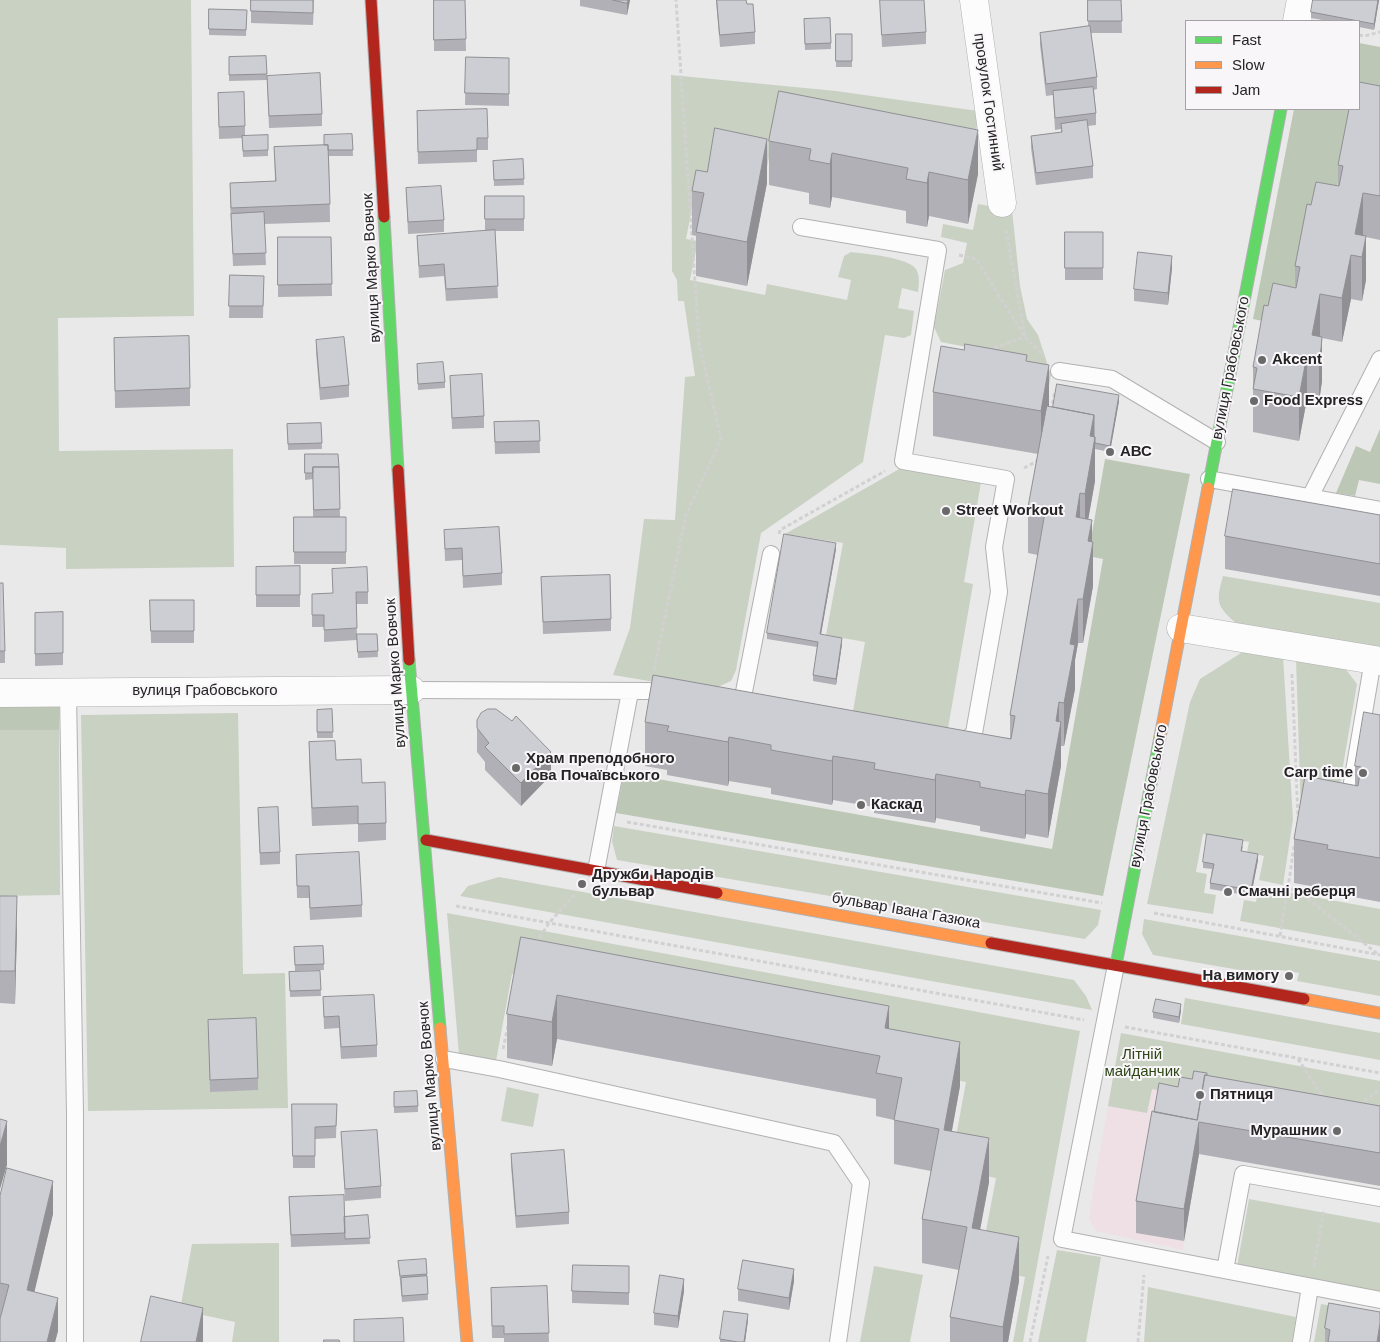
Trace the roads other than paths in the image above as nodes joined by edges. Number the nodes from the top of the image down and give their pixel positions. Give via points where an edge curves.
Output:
1 (371, 0) edge
2 (974, 0) edge
3 (1302, 0) edge
4 (1298, 20) edge
5 (1281, 110) edge
6 (1002, 203) road end
7 (801, 227) dead end
8 (1380, 359) edge
9 (1059, 371) road end
10 (1216, 442) junction
11 (1209, 479) junction
12 (1310, 497) junction
13 (1380, 510) edge
14 (771, 554) road end
15 (1181, 628) junction
16 (1376, 661) edge
17 (411, 690) junction
18 (630, 692) junction
19 (0, 693) edge
20 (68, 693) junction
21 (686, 698) edge
22 (722, 704) edge
23 (741, 707) junction
24 (760, 710) edge
25 (942, 741) edge
26 (1346, 818) edge
27 (426, 840) junction
28 (596, 871) junction
29 (1116, 965) junction
30 (1380, 1013) edge
31 (444, 1059) junction
32 (1380, 1198) edge
33 (1226, 1270) junction
34 (1310, 1287) junction
35 (1380, 1300) edge
36 (75, 1342) edge
37 (467, 1342) edge
38 (838, 1342) edge
39 (1301, 1342) edge

1 - 17 street, вулиця Марко Вовчок
2 - 6 street, провулок Гостинний
3 - 4 street
5 - 10 street, вулиця Грабовського
7 - 25 lane via 938,250 903,461 1006,479 994,547 998,592 974,733 961,744
8 - 12 lane
9 - 10 lane via 1112,379
10 - 11 street, вулиця Грабовського
11 - 12 lane
11 - 15 street, вулиця Грабовського
12 - 13 lane
14 - 23 lane
15 - 16 street
15 - 29 street, вулиця Грабовського
16 - 26 lane
17 - 18 lane
17 - 20 street, вулиця Грабовського
17 - 27 street, вулиця Марко Вовчок
18 - 21 lane via 650,691
18 - 28 lane
19 - 20 street, вулиця Грабовського
20 - 36 lane
22 - 23 lane
23 - 24 lane
27 - 28 street, бульвар Івана Газюка
27 - 31 street, вулиця Марко Вовчок
28 - 29 street, бульвар Івана Газюка
29 - 30 street, бульвар Івана Газюка
29 - 33 lane via 1062,1240
31 - 37 street, вулиця Марко Вовчок
31 - 38 lane via 834,1143 861,1183
32 - 33 lane via 1243,1174
33 - 34 lane
34 - 35 lane
34 - 39 lane

